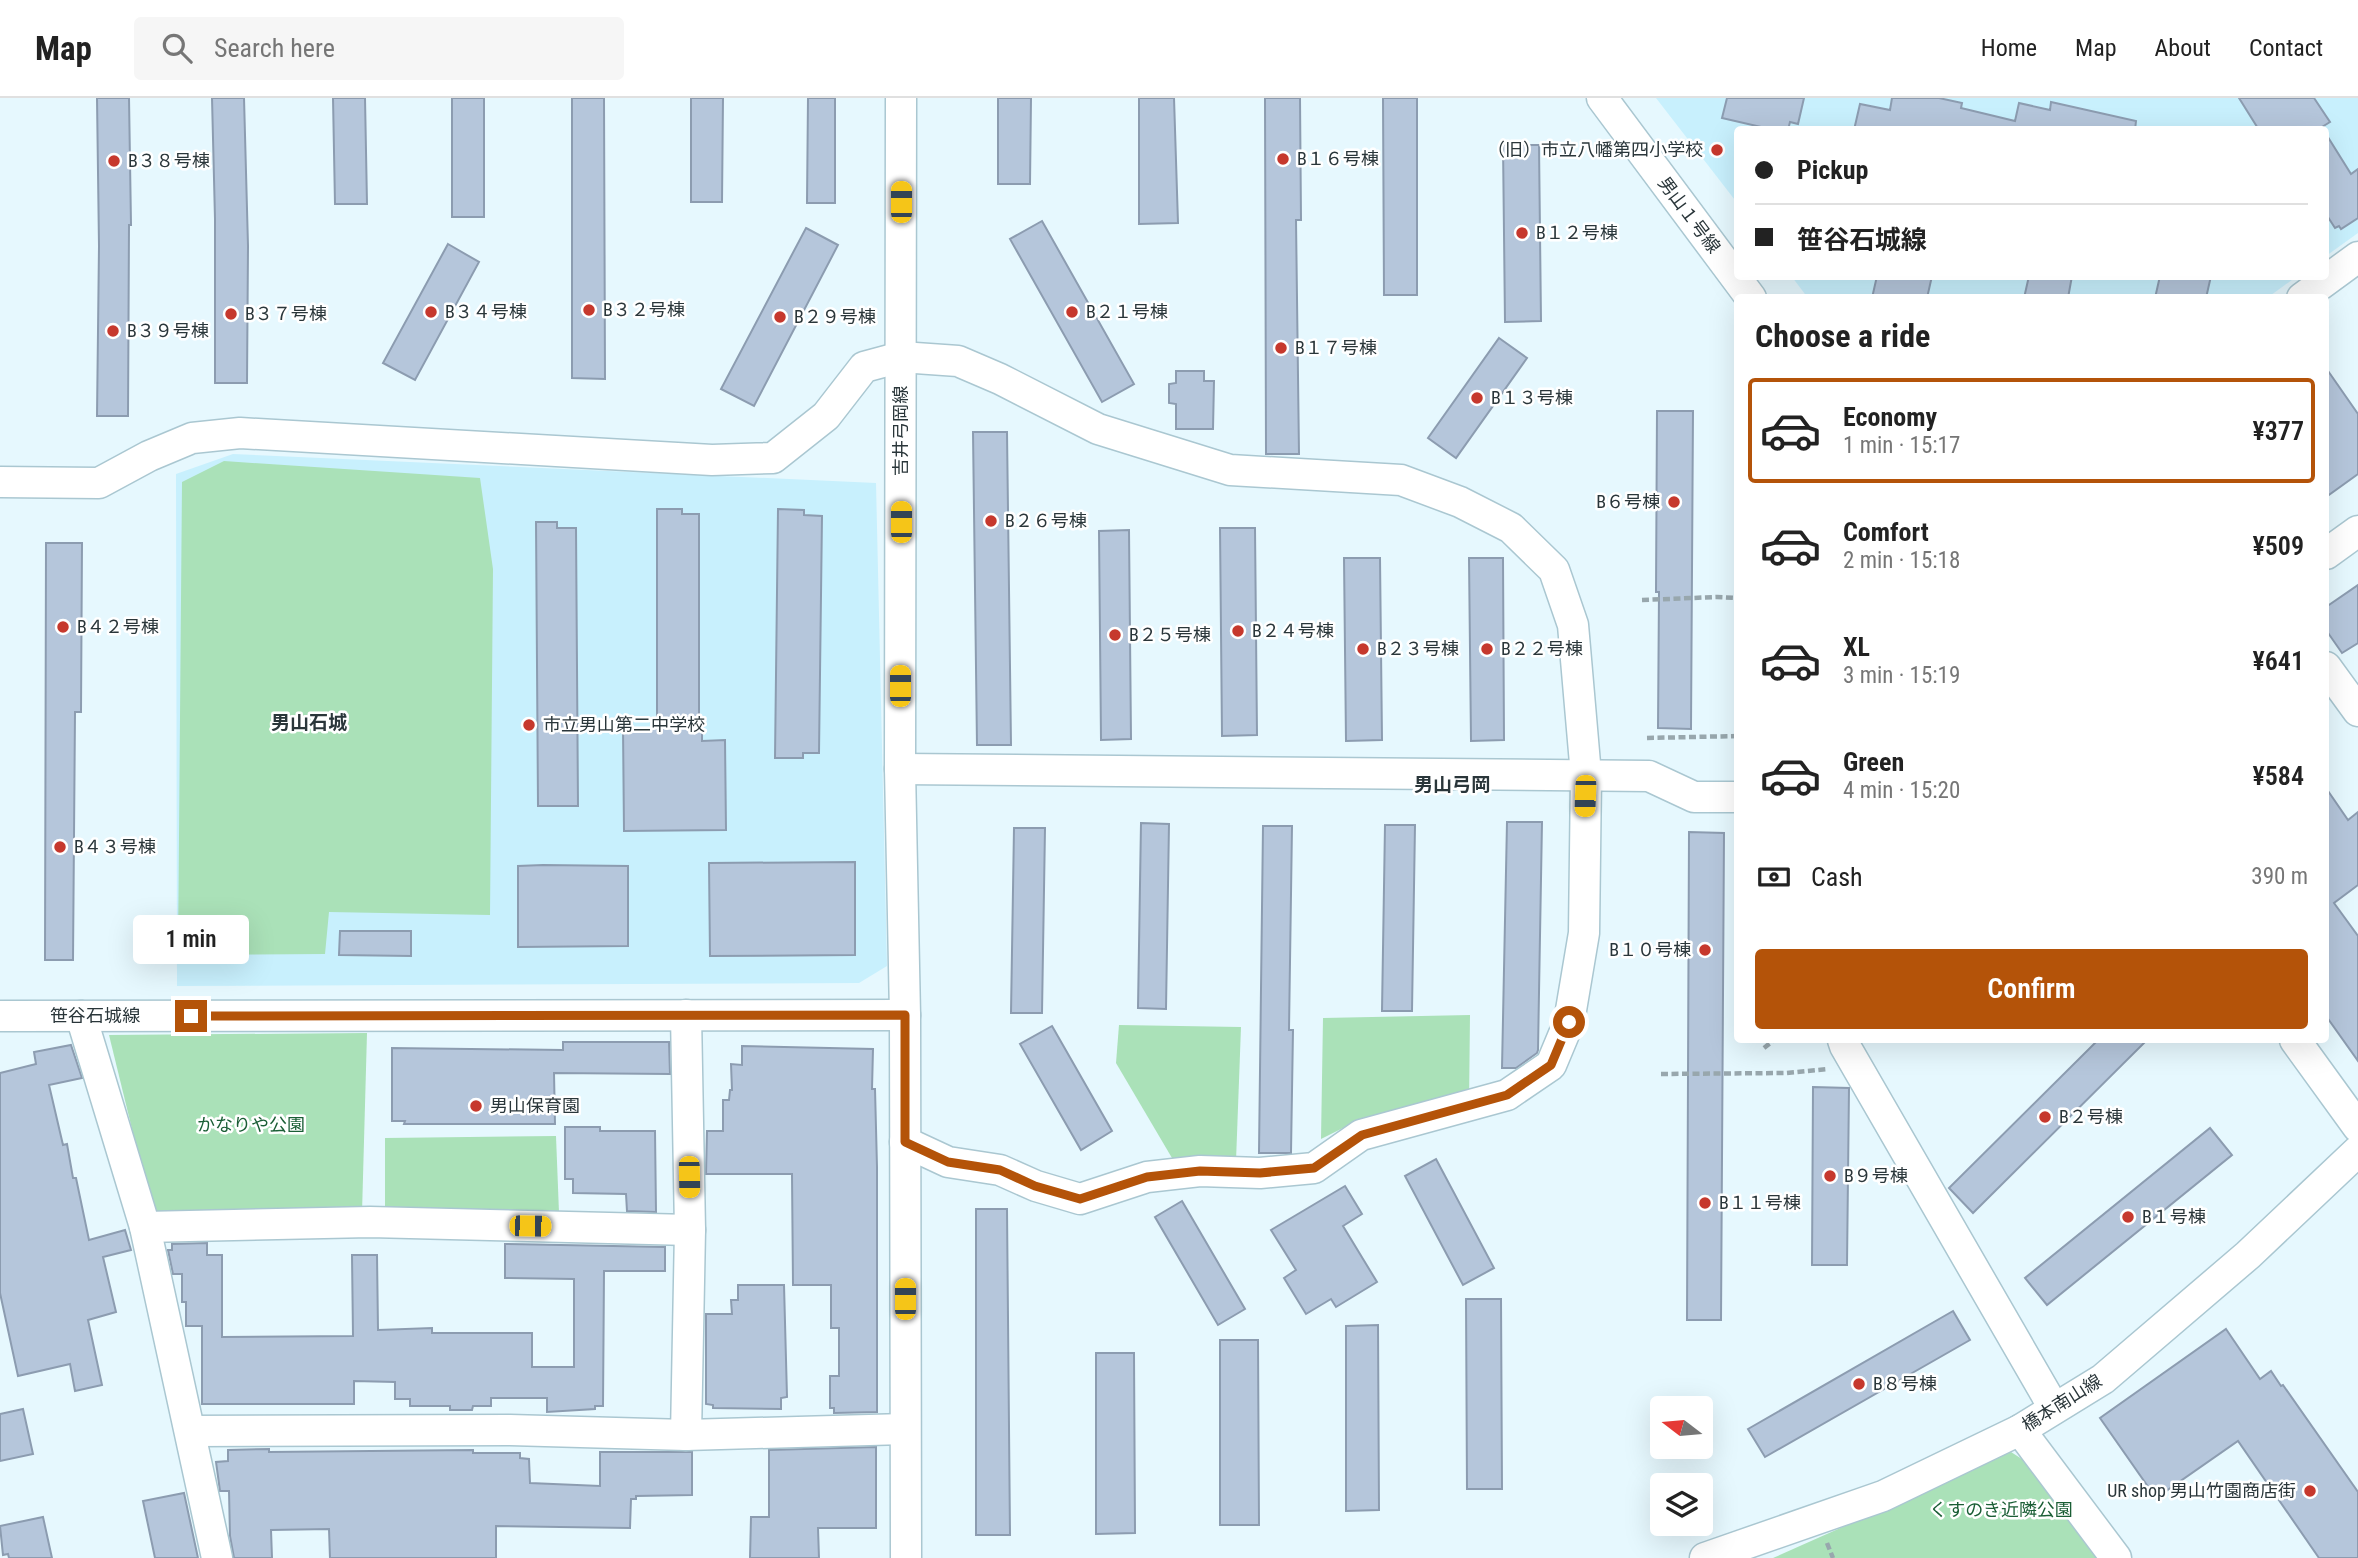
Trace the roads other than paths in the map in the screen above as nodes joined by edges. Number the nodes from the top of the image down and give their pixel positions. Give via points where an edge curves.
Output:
1 (901, 98) edge
2 (1602, 98) edge
3 (2358, 257) edge
4 (1734, 275) edge
5 (2329, 278) edge
6 (2327, 280) edge
7 (2307, 294) edge
8 (901, 357) junction
9 (0, 482) edge
10 (2358, 531) edge
11 (2329, 552) edge
12 (2329, 671) edge
13 (2358, 711) edge
14 (900, 769) junction
15 (1586, 775) junction
16 (1734, 797) edge
17 (686, 1015) junction
18 (905, 1015) junction
19 (0, 1016) edge
20 (81, 1016) junction
21 (1845, 1043) edge
22 (2297, 1043) edge
23 (2358, 1127) edge
24 (905, 1142) junction
25 (2358, 1151) edge
26 (145, 1227) junction
27 (690, 1230) junction
28 (2053, 1409) junction
29 (905, 1429) junction
30 (2020, 1430) junction
31 (190, 1431) junction
32 (686, 1435) junction
33 (216, 1558) edge
34 (905, 1558) edge
35 (1705, 1558) edge
36 (2116, 1558) edge

1 - 8 street, 吉井弓岡線
2 - 4 street, 男山１号線
3 - 5 street
6 - 7 street
8 - 9 street via 864,367 826,416 773,458 712,460 240,433 192,438 99,482
8 - 14 street, 吉井弓岡線
8 - 15 street via 958,361 1098,429 1230,470 1401,480 1511,528 1554,570 1573,625
10 - 11 street
12 - 13 street
14 - 15 street
14 - 18 street, 吉井弓岡線
15 - 16 street via 1649,776 1694,797
15 - 24 street via 1584,933 1569,1022 1551,1065 1507,1095 1362,1135 1314,1168 1147,1177 1080,1199 1000,1170 948,1162
17 - 18 street, 笹谷石城線
17 - 20 street, 笹谷石城線
17 - 27 street
18 - 24 street, 吉井弓岡線
19 - 20 street, 笹谷石城線
20 - 26 street
21 - 28 street
22 - 23 street
24 - 29 street, 吉井弓岡線
25 - 28 street, 橋本南山線 via 2248,1255 2103,1379
26 - 27 street via 370,1222
26 - 31 street
27 - 32 street
28 - 30 street, 橋本南山線
29 - 32 street
29 - 34 street, 吉井弓岡線
30 - 35 street, 橋本南山線 via 1883,1496
30 - 36 street
31 - 32 street via 510,1430
31 - 33 street

